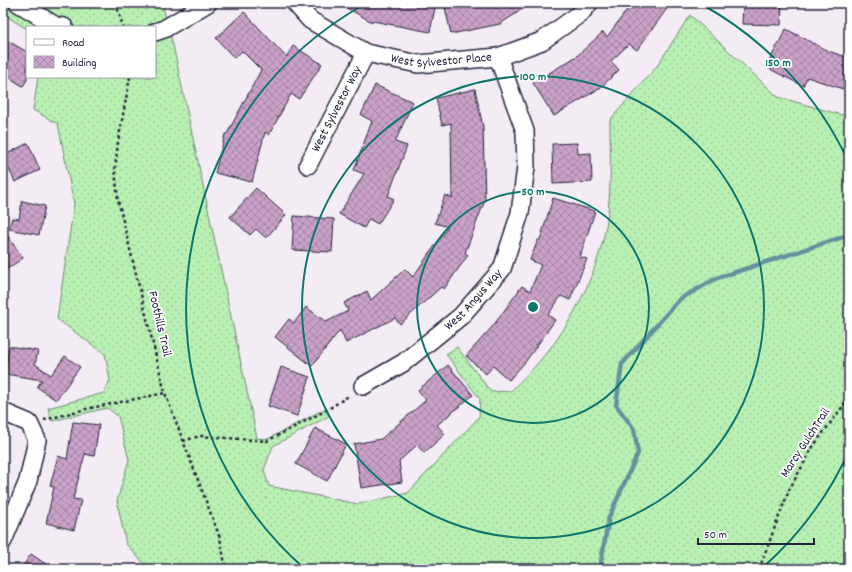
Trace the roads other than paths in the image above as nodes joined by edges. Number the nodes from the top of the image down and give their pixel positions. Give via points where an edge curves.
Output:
1 (18, 3) edge
2 (208, 3) edge
3 (295, 3) edge
4 (589, 3) edge
5 (56, 26) edge
6 (156, 32) edge
7 (366, 52) junction
8 (498, 57) junction
9 (308, 165) dead end
10 (363, 386) road end
11 (3, 412) edge
12 (3, 541) edge

1 - 5 street
2 - 6 street via 164,30
3 - 7 street, West Sylvestor Place via 310,20
4 - 8 street, West Sylvestor Place via 581,13 542,41
7 - 8 street, West Sylvestor Place via 418,64
7 - 9 street, West Sylvestor Way
8 - 10 street, West Angus Way via 525,131 526,167 520,213 502,269 461,316 403,363
11 - 12 street via 29,422 37,440 28,481

